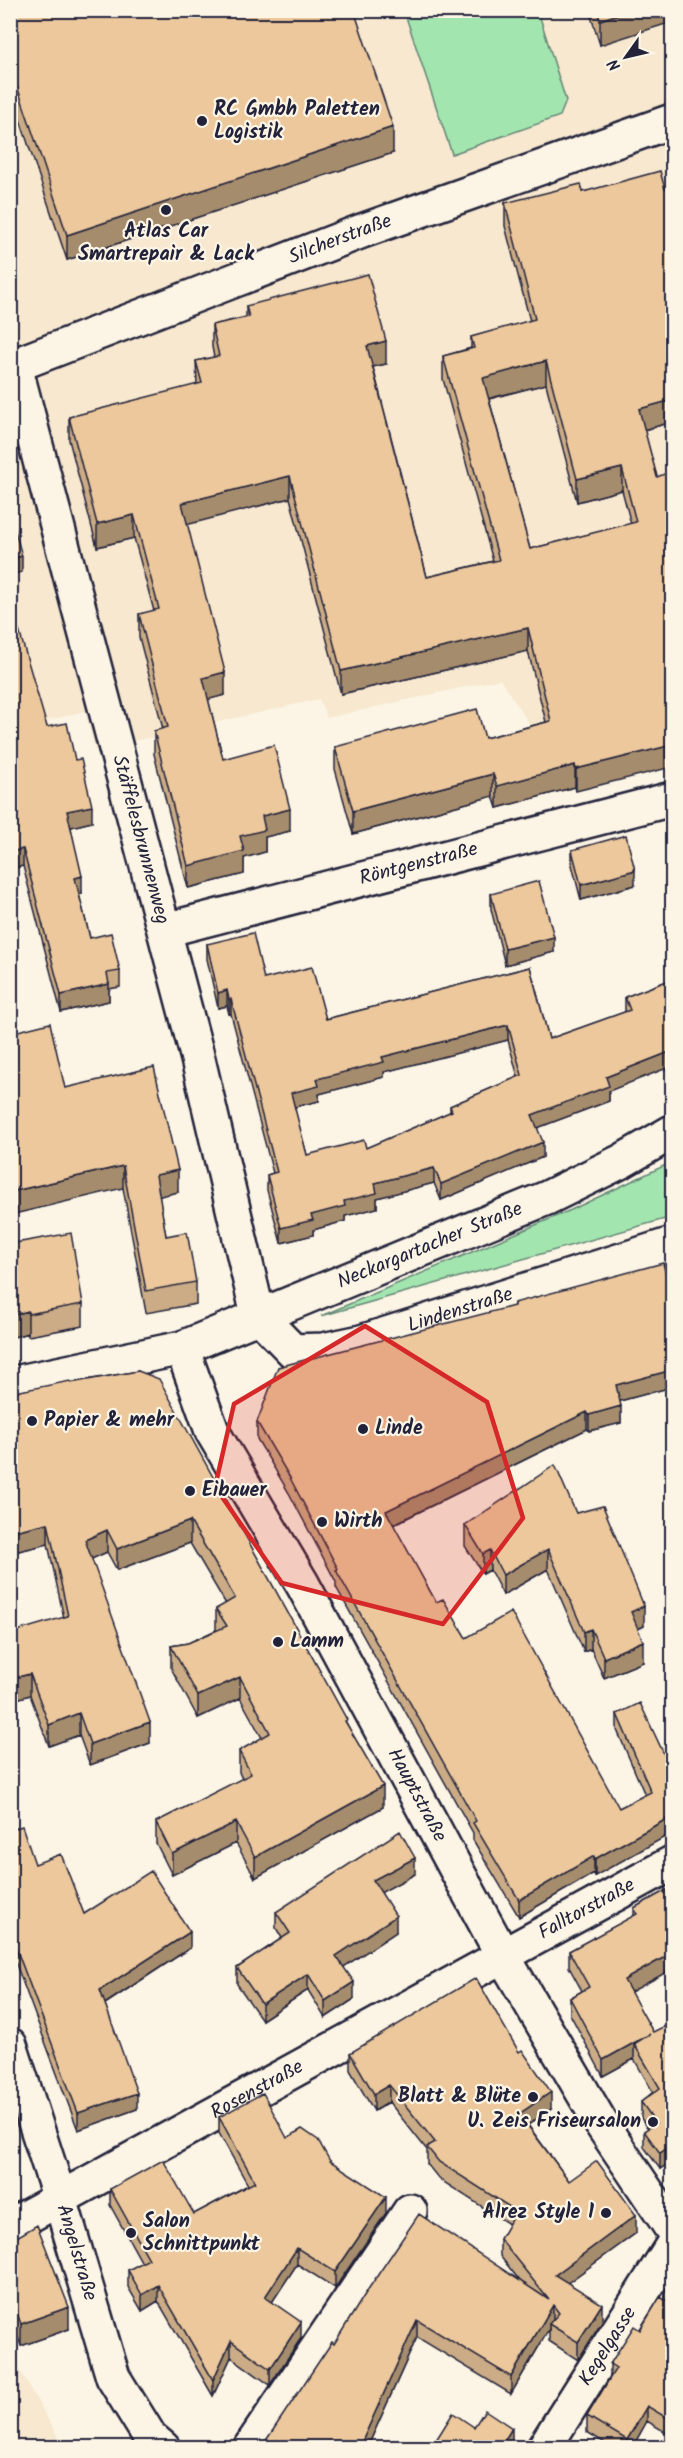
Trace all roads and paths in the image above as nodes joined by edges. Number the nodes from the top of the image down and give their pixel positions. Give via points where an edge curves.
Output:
1 (672, 121) edge
2 (13, 366) edge
3 (672, 799) edge
4 (165, 930) junction
5 (672, 1132) edge
6 (672, 1244) edge
7 (258, 1315) junction
8 (182, 1348) junction
9 (10, 1384) edge
10 (672, 1863) edge
11 (503, 1956) junction
12 (10, 2045) edge
13 (60, 2199) junction
14 (410, 2211) dead end
15 (10, 2226) edge
16 (672, 2229) edge
17 (672, 2246) edge
18 (163, 2448) edge
19 (249, 2448) edge
20 (544, 2448) edge

1 - 2 street, Silcherstraße via 362,231
2 - 4 street, Stäffelesbrunnenweg
3 - 4 street, Röntgenstraße
4 - 7 street, Stäffelesbrunnenweg
5 - 7 street, Neckargartacher Straße via 547,1198
6 - 7 street, Lindenstraße via 361,1342 323,1350 293,1351
7 - 8 street, Neckargartacher Straße
8 - 9 street, Neckargartacher Straße
8 - 11 street, Hauptstraße via 212,1431 303,1586
10 - 11 street, Falltorstraße
11 - 13 street, Rosenstraße
11 - 16 street, Hauptstraße via 602,2125
12 - 13 street, Angelstraße
13 - 15 street, Rosenstraße
13 - 18 street, Angelstraße via 113,2377 150,2437
14 - 19 street
17 - 20 street, Kegelgasse

